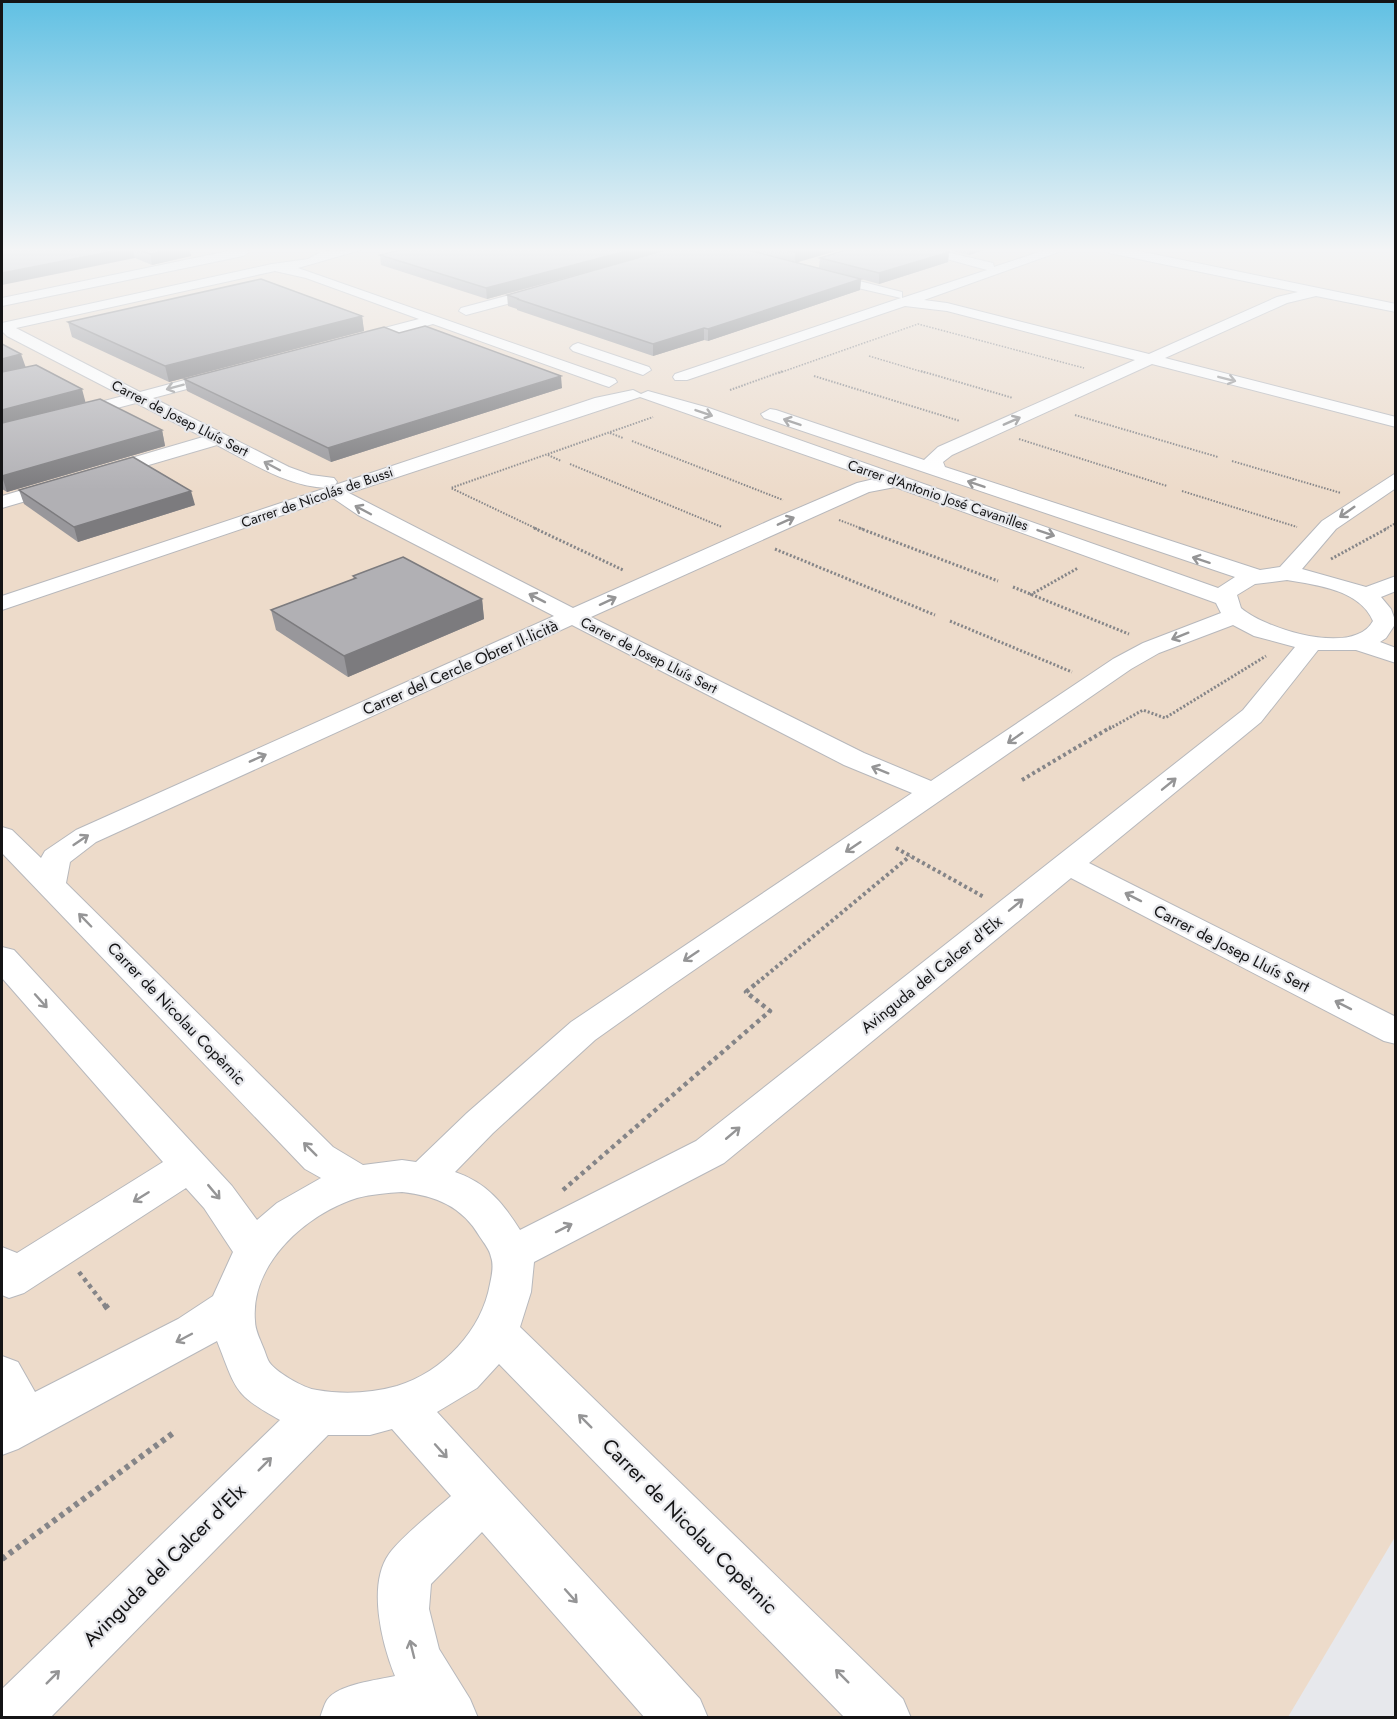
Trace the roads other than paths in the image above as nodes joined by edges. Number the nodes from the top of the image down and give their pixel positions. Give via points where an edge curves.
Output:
1 (7, 329) edge
2 (396, 329) edge
3 (463, 329) edge
4 (809, 329) edge
5 (1033, 329) edge
6 (1217, 329) edge
7 (565, 344) dead end
8 (331, 346) edge
9 (1150, 359) junction
10 (73, 364) junction
11 (53, 369) dead end
12 (239, 370) edge
13 (671, 376) junction
14 (610, 384) junction
15 (640, 395) junction
16 (139, 397) junction
17 (756, 410) dead end
18 (1395, 422) edge
19 (2, 433) edge
20 (220, 438) junction
21 (938, 472) junction
22 (1395, 479) edge
23 (897, 481) junction
24 (332, 486) junction
25 (2, 502) edge
26 (1287, 573) junction
27 (1257, 576) junction
28 (1395, 584) edge
29 (2, 589) edge
30 (1364, 596) junction
31 (2, 603) edge
32 (1231, 607) junction
33 (574, 616) junction
34 (1390, 623) edge
35 (1311, 642) junction
36 (1357, 642) junction
37 (1395, 656) edge
38 (934, 792) junction
39 (2, 836) edge
40 (1068, 864) junction
41 (50, 885) junction
42 (2, 958) edge
43 (1395, 1032) edge
44 (190, 1165) junction
45 (424, 1179) junction
46 (358, 1182) junction
47 (255, 1251) junction
48 (511, 1254) junction
49 (2, 1264) edge
50 (234, 1306) junction
51 (497, 1334) junction
52 (2, 1376) edge
53 (402, 1407) junction
54 (318, 1414) junction
55 (14, 1426) edge
56 (483, 1498) junction
57 (444, 1706) edge
58 (11, 1718) edge
59 (347, 1718) edge
60 (681, 1718) edge
61 (884, 1718) edge

1 - 10 street, Carrer de Josep Lluís Sert
2 - 8 street
3 - 14 street
4 - 13 street
5 - 9 street
6 - 9 street
7 - 13 street
9 -> 18 street
21 -> 9 street via 933,461 945,451
10 - 11 street
10 - 16 street, Carrer de Josep Lluís Sert
12 -> 16 street
13 - 14 street, Carrer de Nicolás de Bussi via 622,373
13 - 15 street, Carrer de Nicolás de Bussi via 672,392
14 - 15 street, Carrer d'Antonio José Cavanilles
14 - 24 street, Carrer de Nicolás de Bussi via 587,397
15 -> 23 street, Carrer d'Antonio José Cavanilles
15 - 24 street, Carrer de Nicolás de Bussi via 601,402
16 - 19 street
16 - 20 street, Carrer de Josep Lluís Sert
21 -> 17 street, Carrer d'Antonio José Cavanilles
24 -> 20 street, Carrer de Josep Lluís Sert via 282,471
20 - 25 street
27 -> 21 street, Carrer d'Antonio José Cavanilles
22 -> 26 street via 1329,525
23 -> 32 street, Carrer d'Antonio José Cavanilles
33 -> 23 street, Carrer del Cercle Obrer Il·licità via 854,491
24 - 29 street, Carrer de Nicolás de Bussi
24 - 31 street, Carrer de Nicolás de Bussi
33 -> 24 street, Carrer de Josep Lluís Sert via 365,511 345,500
26 - 27 street
26 - 30 street via 1339,584
27 - 32 street via 1236,583 1226,593
28 - 30 street
30 - 34 street
32 - 35 street, Carrer d'Antonio José Cavanilles via 1266,632
32 -> 38 street via 1122,664
38 -> 33 street, Carrer de Josep Lluís Sert via 862,764
41 -> 33 street, Carrer del Cercle Obrer Il·licità via 56,858 87,836
34 - 36 street via 1377,634
35 - 36 street, Carrer d'Antonio José Cavanilles
40 -> 35 street, Avinguda del Calcer d'Elx via 1252,716
36 - 37 street
38 -> 45 street via 583,1031
39 - 41 street, Carrer de Nicolau Copèrnic
43 -> 40 street, Carrer de Josep Lluís Sert
48 -> 40 street, Avinguda del Calcer d'Elx via 710,1152
46 -> 41 street, Carrer de Nicolau Copèrnic via 319,1158
42 -> 44 street
44 -> 47 street via 218,1197
44 -> 49 street via 9,1280
45 - 46 street via 402,1176
45 - 48 street via 455,1188 487,1209
46 - 47 street via 321,1195 292,1214
47 - 50 street via 241,1277
48 - 51 street via 514,1268 507,1313
50 - 54 street via 233,1323 250,1373 298,1408
50 -> 55 street via 193,1333
51 - 53 street via 457,1378
61 -> 51 street, Carrer de Nicolau Copèrnic
52 - 55 street
53 - 54 street via 347,1417
53 -> 56 street
58 -> 54 street, Avinguda del Calcer d'Elx
57 -> 56 street via 415,1660 403,1609 407,1572
56 -> 60 street
57 - 59 street via 354,1712

